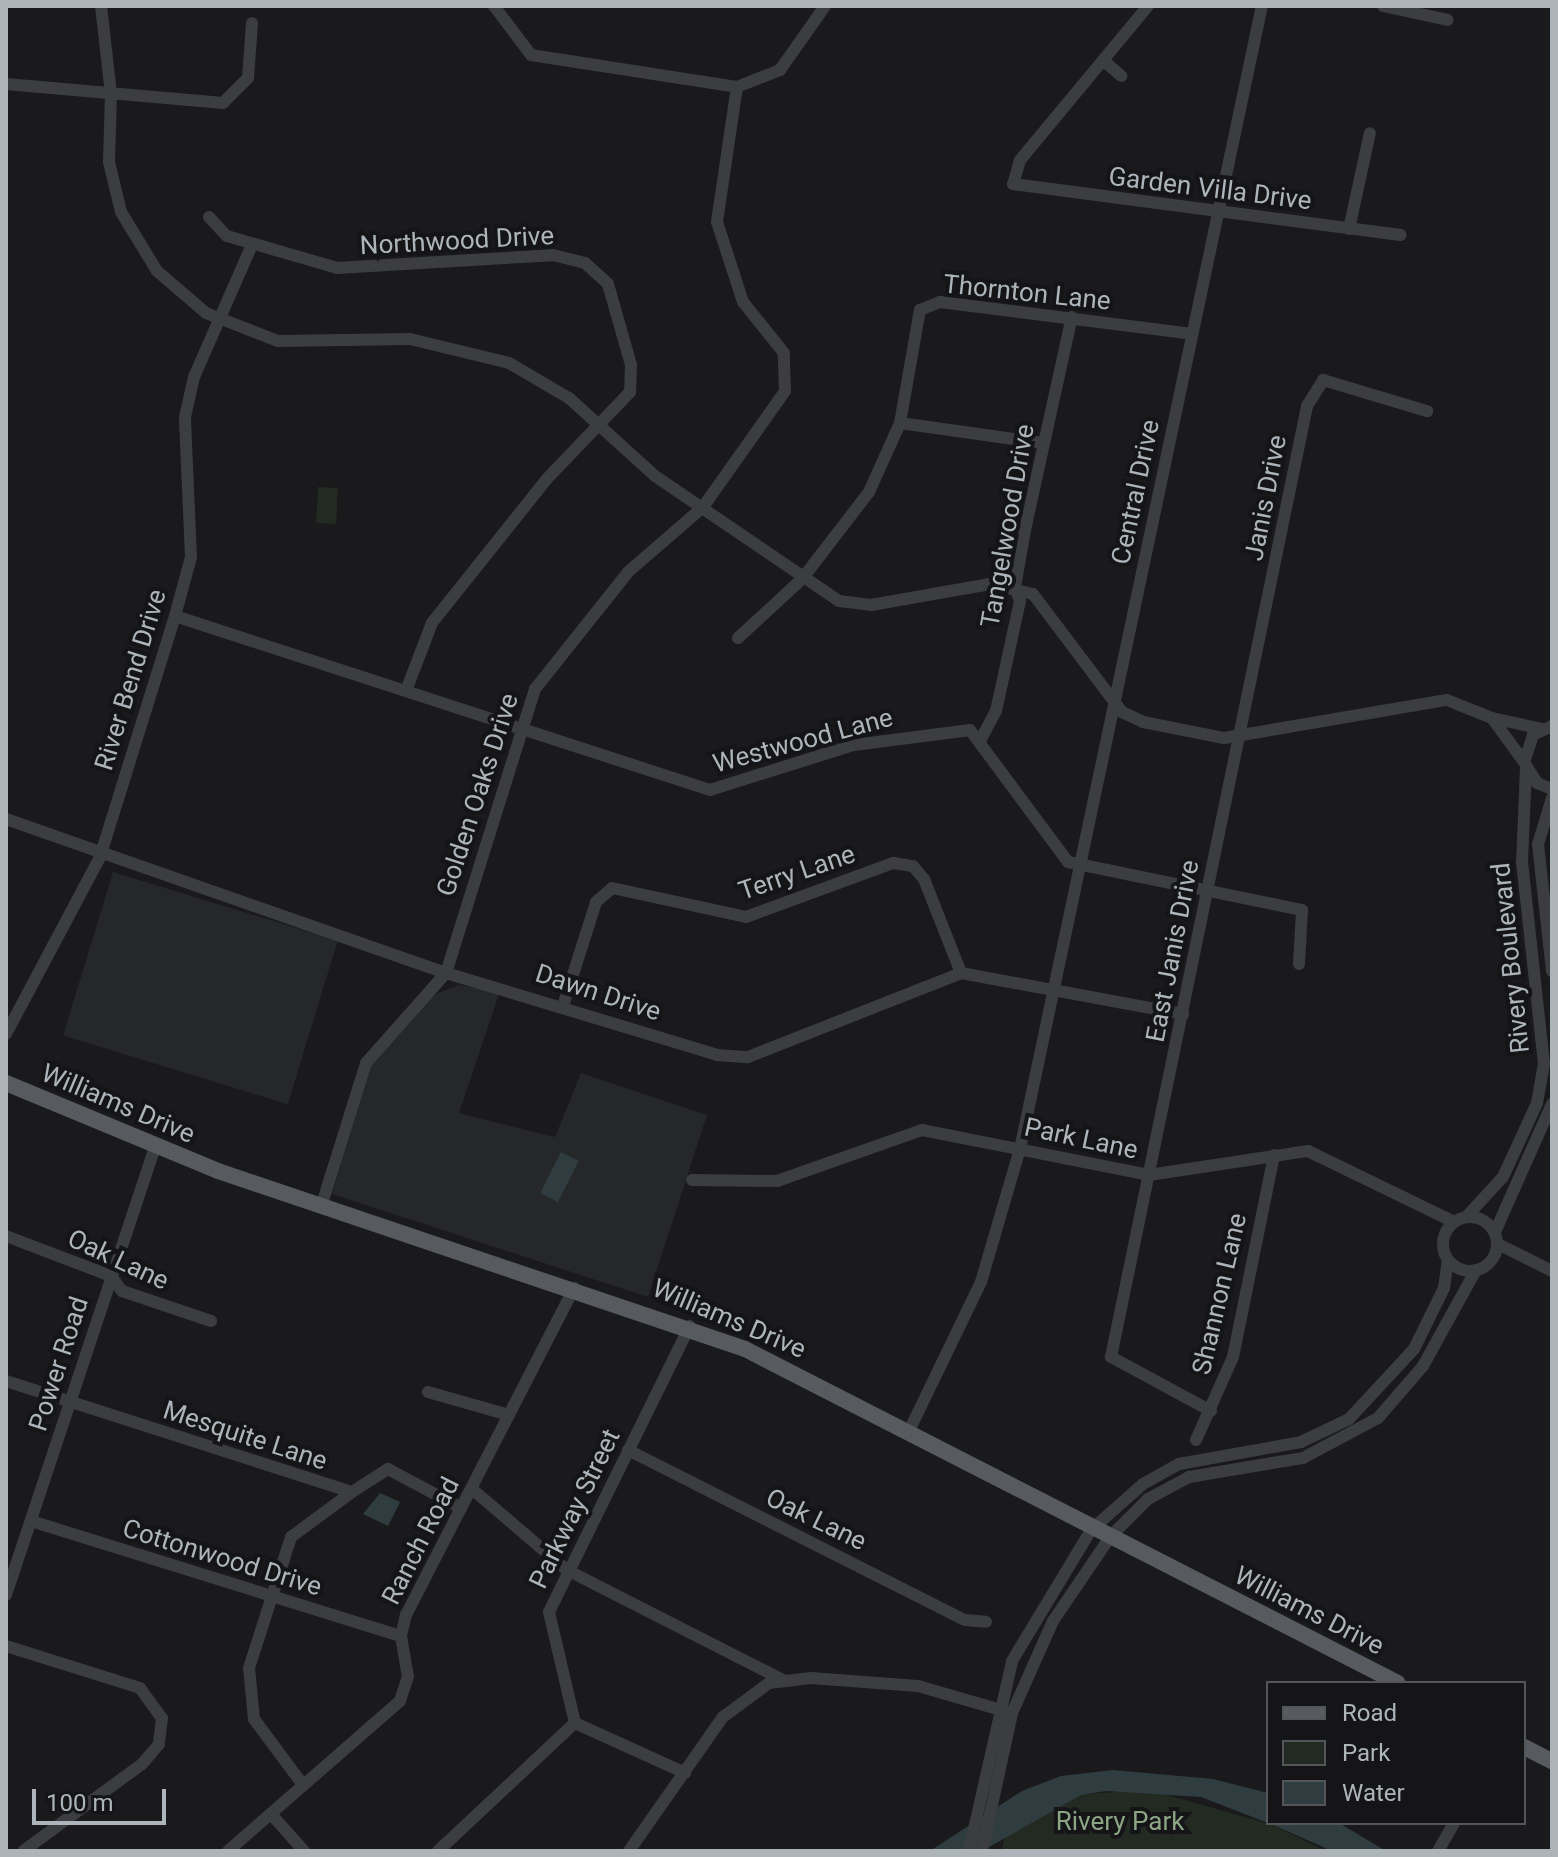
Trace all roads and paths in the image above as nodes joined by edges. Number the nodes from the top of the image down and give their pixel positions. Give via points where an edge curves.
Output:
1 (101, 6) edge
2 (494, 6) edge
3 (825, 6) edge
4 (1148, 6) edge
5 (1262, 6) edge
6 (1391, 7) edge
7 (1448, 20) dead end
8 (252, 23) dead end
9 (1104, 61) junction
10 (1121, 76) dead end
11 (6, 84) edge
12 (737, 87) junction
13 (111, 94) junction
14 (1370, 133) dead end
15 (1217, 213) junction
16 (209, 217) dead end
17 (1349, 229) junction
18 (1401, 235) dead end
19 (252, 245) junction
20 (1072, 317) junction
21 (222, 322) junction
22 (1192, 334) junction
23 (1427, 411) dead end
24 (900, 423) junction
25 (603, 426) junction
26 (1043, 443) junction
27 (703, 507) junction
28 (802, 579) junction
29 (1015, 587) junction
30 (175, 616) junction
31 (738, 638) dead end
32 (407, 688) junction
33 (1114, 702) junction
34 (1552, 712) edge
35 (1492, 718) junction
36 (523, 724) junction
37 (1546, 727) edge
38 (1242, 736) junction
39 (981, 739) junction
40 (1525, 766) junction
41 (1552, 789) edge
42 (1552, 798) edge
43 (6, 819) edge
44 (100, 857) junction
45 (1079, 864) junction
46 (1206, 890) junction
47 (1541, 893) junction
48 (1526, 896) junction
49 (1299, 964) dead end
50 (1552, 971) edge
51 (446, 973) junction
52 (961, 973) junction
53 (1054, 988) junction
54 (1546, 997) edge
55 (564, 1003) junction
56 (1183, 1014) junction
57 (6, 1034) edge
58 (6, 1083) edge
59 (1537, 1103) junction
60 (1552, 1104) edge
61 (155, 1147) junction
62 (1020, 1149) junction
63 (1274, 1155) junction
64 (1149, 1175) junction
65 (692, 1180) dead end
66 (321, 1207) junction
67 (1467, 1216) junction
68 (1454, 1222) junction
69 (6, 1236) edge
70 (1496, 1238) junction
71 (1448, 1261) junction
72 (1476, 1270) junction
73 (1552, 1271) edge
74 (111, 1276) junction
75 (574, 1288) junction
76 (211, 1321) dead end
77 (690, 1326) junction
78 (6, 1381) edge
79 (428, 1392) dead end
80 (70, 1404) junction
81 (1211, 1411) junction
82 (509, 1415) junction
83 (908, 1433) junction
84 (1196, 1440) dead end
85 (628, 1450) junction
86 (472, 1489) junction
87 (352, 1492) junction
88 (461, 1508) junction
89 (31, 1521) junction
90 (1091, 1530) junction
91 (1110, 1537) junction
92 (567, 1570) junction
93 (6, 1595) edge
94 (270, 1595) junction
95 (986, 1622) dead end
96 (401, 1636) junction
97 (6, 1646) edge
98 (783, 1680) junction
99 (1394, 1681) edge
100 (996, 1709) junction
101 (1012, 1713) junction
102 (575, 1723) junction
103 (1526, 1748) edge
104 (1552, 1761) edge
105 (685, 1773) junction
106 (303, 1785) junction
107 (271, 1814) junction
108 (1453, 1825) edge
109 (23, 1851) edge
110 (228, 1851) edge
111 (304, 1851) edge
112 (438, 1851) edge
113 (629, 1851) edge
114 (969, 1851) edge
115 (982, 1851) edge
116 (1438, 1851) edge

1 - 13 street
2 - 12 street via 531,55
3 - 12 street via 780,70
4 - 9 street
5 - 15 street, Central Drive
6 - 7 street
8 - 13 street via 248,78 236,96 216,105
9 - 10 street
9 - 15 street, Garden Villa Drive via 1020,160 1013,184
11 - 13 street
12 - 27 street, Golden Oaks Drive via 717,222 743,302 778,345 788,373 777,409
13 - 21 street via 109,166 130,232 171,287
14 - 17 street
15 - 17 street, Garden Villa Drive
15 - 22 street, Central Drive
16 - 19 street, Northwood Drive via 227,236
17 - 18 street, Garden Villa Drive
19 - 21 street, River Bend Drive
19 - 25 street, Northwood Drive via 344,269 535,254 585,263 608,284 633,376 623,406
20 - 22 street, Thornton Lane
20 - 24 street, Thornton Lane via 940,302 920,310
20 - 26 street, Tangelwood Drive
21 - 25 street via 294,343 410,339 468,349 540,379
21 - 30 street, River Bend Drive via 194,377 185,417 191,557
22 - 33 street, Central Drive
23 - 38 street, Janis Drive via 1333,380 1312,387
24 - 26 street
24 - 28 street, Thornton Lane via 869,492
25 - 27 street via 649,471
25 - 32 street, Northwood Drive via 546,480 432,623
26 - 29 street, Tangelwood Drive
27 - 28 street
27 - 36 street, Golden Oaks Drive via 628,572 546,673
28 - 29 street via 839,601 871,605 990,584
28 - 31 street, Thornton Lane
29 - 33 street via 1048,605
29 - 39 street, Tangelwood Drive via 1020,601 996,711
30 - 32 street, Westwood Lane
30 - 44 street, River Bend Drive
32 - 36 street, Westwood Lane
33 - 38 street via 1143,722
33 - 45 street, Central Drive
34 - 37 street
35 - 37 street
35 - 38 street via 1455,702 1425,700
35 - 40 street
36 - 39 street, Westwood Lane via 710,790 893,737 959,729
36 - 51 street, Golden Oaks Drive
37 - 40 street via 1528,743
38 - 46 street, East Janis Drive
39 - 45 street via 1059,853
40 - 41 street
40 - 48 street, Rivery Boulevard
42 - 47 street, Rivery Boulevard via 1539,834
43 - 44 street, Dawn Drive
44 - 51 street, Dawn Drive
44 - 57 street, River Bend Drive
45 - 46 street
45 - 53 street, Central Drive
46 - 49 street via 1302,910
46 - 56 street, East Janis Drive
47 - 48 street
47 - 50 street, Rivery Boulevard
48 - 54 street, Rivery Boulevard
51 - 55 street, Dawn Drive
51 - 66 street, Golden Oaks Drive via 366,1063
52 - 53 street
52 - 55 street, Dawn Drive via 739,1058
52 - 55 street, Terry Lane via 924,879 913,866 893,863 746,917 612,888 596,902
53 - 56 street
53 - 62 street, Central Drive
54 - 59 street, Rivery Boulevard
56 - 64 street, East Janis Drive
58 - 61 main road, Williams Drive
59 - 60 street
59 - 67 street, Rivery Boulevard via 1503,1177
60 - 70 street
61 - 66 main road, Williams Drive
61 - 74 street, Power Road
62 - 64 street, Park Lane
62 - 65 street, Park Lane via 922,1130 777,1181
62 - 83 street, Central Drive via 981,1282
63 - 64 street, Park Lane
63 - 68 street, Park Lane via 1325,1156
63 - 81 street, Shannon Lane via 1233,1357
64 - 81 street, East Janis Drive via 1111,1357
66 - 75 main road, Williams Drive
67 - 68 street
67 - 70 street
68 - 71 street via 1443,1241
69 - 74 street, Oak Lane
70 - 72 street via 1489,1263
70 - 73 street
71 - 72 street
71 - 90 street via 1444,1288 1414,1349 1349,1419 1301,1442 1179,1464 1143,1484
72 - 91 street via 1423,1366 1378,1418 1303,1458 1189,1477 1148,1499
74 - 76 street, Oak Lane via 122,1291
74 - 80 street, Power Road
75 - 77 main road, Williams Drive
75 - 82 street, Ranch Road
77 - 83 main road, Williams Drive
77 - 85 street, Parkway Street
78 - 80 street, Mesquite Lane
79 - 82 street
80 - 87 street, Mesquite Lane
80 - 89 street, Power Road
81 - 84 street, Shannon Lane
82 - 86 street, Ranch Road
83 - 90 main road, Williams Drive
85 - 92 street, Parkway Street
85 - 95 street, Oak Lane via 965,1620
86 - 88 street, Ranch Road
86 - 92 street
87 - 88 street, Mesquite Lane via 388,1469
87 - 94 street via 291,1537
88 - 96 street, Ranch Road
89 - 93 street, Power Road
89 - 94 street, Cottonwood Drive
90 - 91 main road, Williams Drive
90 - 100 street via 1023,1640
91 - 99 main road, Williams Drive
91 - 101 street via 1053,1621
92 - 98 street
92 - 102 street, Parkway Street via 549,1625
94 - 96 street, Cottonwood Drive
94 - 106 street via 249,1668 252,1710
96 - 106 street, Ranch Road via 408,1677 400,1701
97 - 109 street via 140,1688 162,1718 159,1744 142,1764
98 - 100 street via 918,1686
98 - 105 street via 739,1700
100 - 101 street
100 - 114 street
101 - 115 street
102 - 105 street
102 - 112 street
103 - 104 main road
105 - 113 street
106 - 107 street, Ranch Road
107 - 110 street, Ranch Road
107 - 111 street
108 - 116 street

